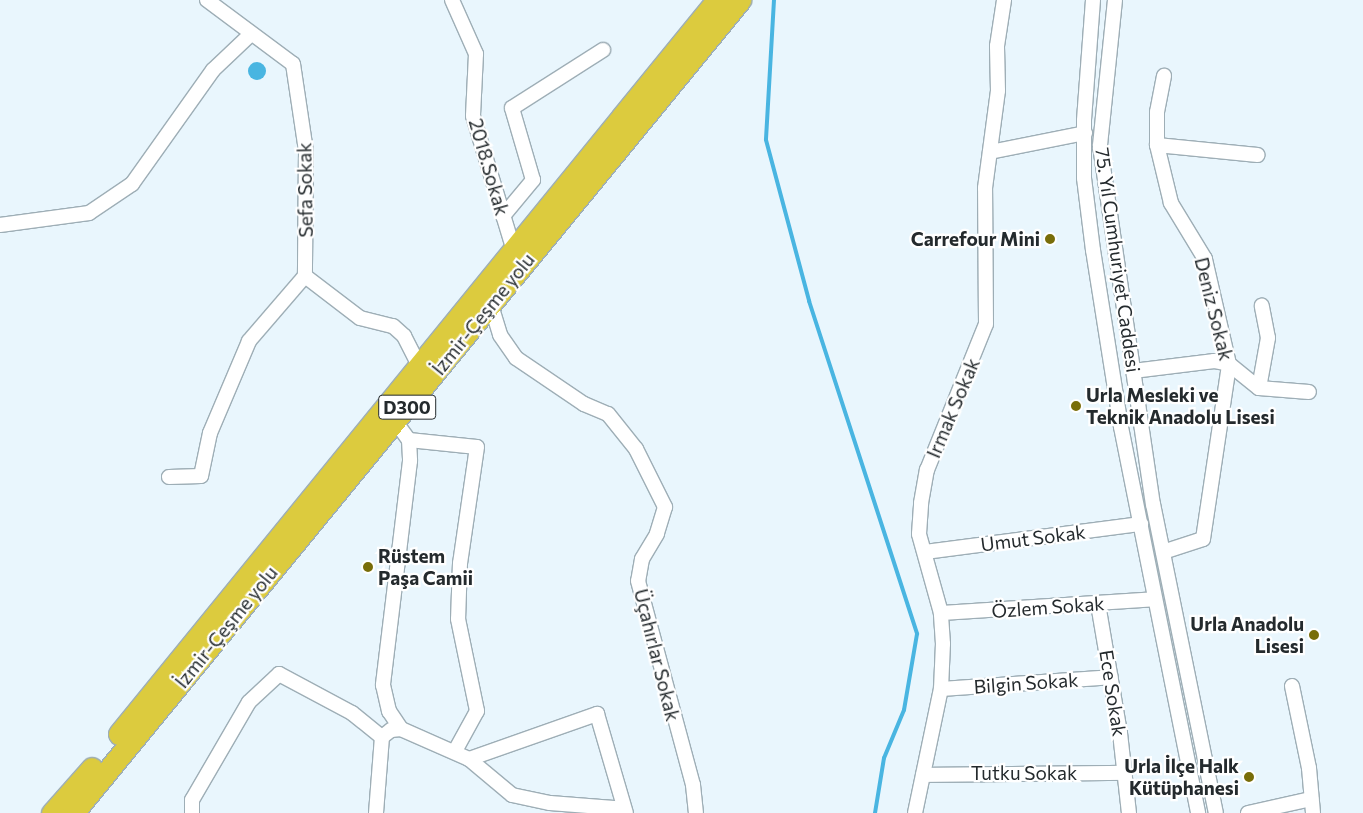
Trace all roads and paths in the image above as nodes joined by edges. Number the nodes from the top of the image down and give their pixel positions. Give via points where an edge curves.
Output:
1 (207, 0) edge
2 (452, 0) edge
3 (717, 0) edge
4 (740, 0) edge
5 (1004, 0) edge
6 (1093, 0) edge
7 (1114, 0) edge
8 (252, 34) junction
9 (603, 50) dead end
10 (1164, 76) dead end
11 (1085, 133) junction
12 (1157, 145) junction
13 (990, 152) junction
14 (1258, 155) dead end
15 (503, 216) junction
16 (0, 226) edge
17 (512, 248) junction
18 (305, 276) junction
19 (491, 305) junction
20 (1262, 306) dead end
21 (418, 363) junction
22 (1229, 364) junction
23 (1133, 371) junction
24 (1259, 388) junction
25 (1309, 392) dead end
26 (395, 421) junction
27 (409, 440) junction
28 (169, 477) dead end
29 (1141, 524) junction
30 (925, 552) junction
31 (1163, 552) junction
32 (1155, 598) junction
33 (1098, 604) junction
34 (941, 613) junction
35 (1111, 677) junction
36 (1292, 686) dead end
37 (941, 689) junction
38 (401, 729) junction
39 (382, 737) junction
40 (455, 751) junction
41 (469, 759) junction
42 (1125, 774) junction
43 (923, 775) junction
44 (1312, 806) edge
45 (52, 813) edge
46 (73, 813) edge
47 (192, 813) edge
48 (376, 813) edge
49 (624, 813) edge
50 (696, 813) edge
51 (915, 813) edge
52 (1129, 813) edge
53 (1198, 813) edge
54 (1216, 813) edge
55 (1248, 813) edge

1 - 8 street, Sefa Sokak
2 - 15 street, 2018.Sokak via 476,54 473,116
3 - 17 highway, İzmir-Çeşme yolu / D300
4 - 19 highway, İzmir-Çeşme yolu / D300
5 - 13 street, Irmak Sokak via 997,46 998,91
6 - 11 street, 75. Yıl Cumhuriyet Caddesi
7 - 23 street, 75. Yıl Cumhuriyet Caddesi via 1100,146
8 - 16 street via 212,70 132,184 89,214
8 - 18 street, Sefa Sokak via 293,64 306,151
9 - 15 street via 512,108 533,180
10 - 12 street, Deniz Sokak via 1157,112
11 - 13 street
11 - 29 street, 75. Yıl Cumhuriyet Caddesi via 1084,178 1093,250 1121,427
12 - 14 street
12 - 22 street, Deniz Sokak via 1171,204 1205,260
13 - 30 street, Irmak Sokak via 985,188 986,324 927,470 919,534
15 - 17 street, 2018.Sokak
17 - 21 highway, İzmir-Çeşme yolu / D300
18 - 21 street via 360,318 393,326 404,336
18 - 28 street via 249,340 210,433 201,476
19 - 26 highway, İzmir-Çeşme yolu / D300
19 - 50 street, Üçahırlar Sokak via 500,335 516,358 584,404 608,414 636,450 665,507 657,534 642,559 638,580 693,785
20 - 24 street via 1268,338
21 - 45 highway, İzmir-Çeşme yolu / D300
22 - 23 street via 1214,361
22 - 24 street
22 - 31 street, Deniz Sokak via 1204,539
23 - 31 street, 75. Yıl Cumhuriyet Caddesi
24 - 25 street
26 - 27 street
26 - 46 highway, İzmir-Çeşme yolu / D300
27 - 38 street via 401,551 383,685 389,711
27 - 40 street via 477,447 460,563 458,619 477,711
29 - 30 street, Umut Sokak
29 - 32 street, 75. Yıl Cumhuriyet Caddesi
30 - 34 street, Irmak Sokak
31 - 54 street, 75. Yıl Cumhuriyet Caddesi
32 - 33 street, Özlem Sokak
32 - 53 street, 75. Yıl Cumhuriyet Caddesi
33 - 34 street, Özlem Sokak
33 - 35 street, Ece Sokak
34 - 37 street, Irmak Sokak
35 - 37 street, Bilgin Sokak
35 - 42 street, Ece Sokak
36 - 44 street via 1309,768
37 - 43 street, Irmak Sokak
38 - 39 street via 391,730
38 - 40 street
39 - 47 street via 352,713 279,674 249,702 192,800
39 - 48 street
40 - 41 street
41 - 49 street via 512,796 550,803 614,808
41 - 49 street via 597,714
42 - 43 street, Tutku Sokak
42 - 52 street, Ece Sokak
43 - 51 street, Irmak Sokak
44 - 55 street

